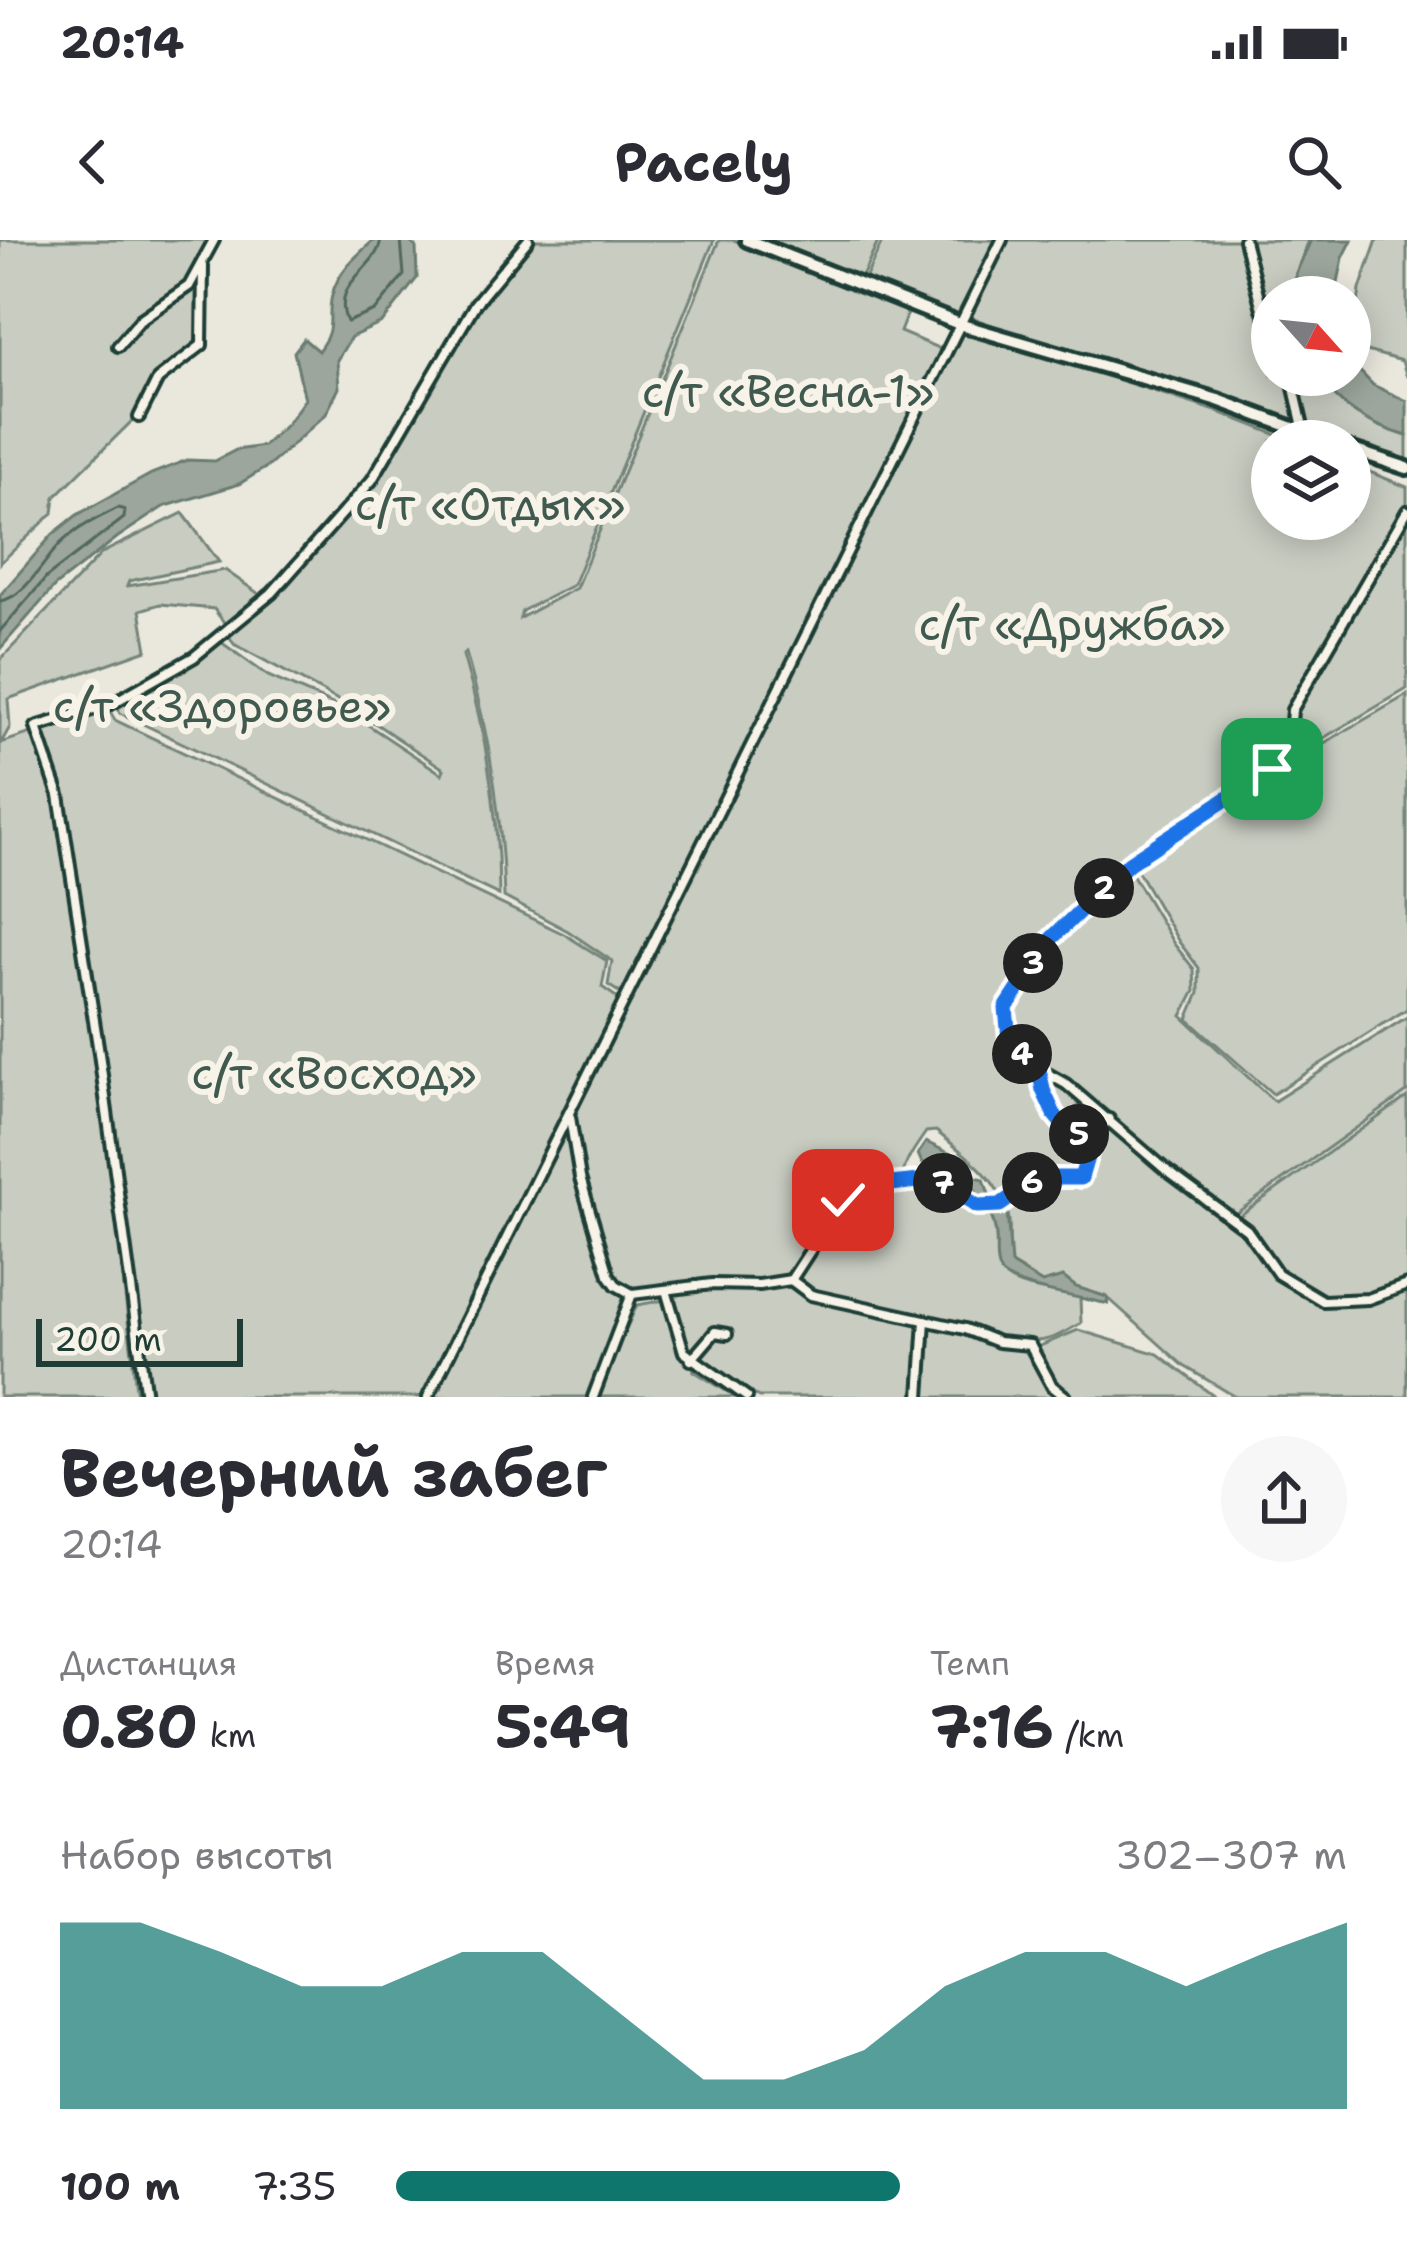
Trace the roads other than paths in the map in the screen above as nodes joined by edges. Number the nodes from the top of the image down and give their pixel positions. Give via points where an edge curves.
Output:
1 (214, 240) edge
2 (528, 240) edge
3 (747, 240) edge
4 (1001, 240) edge
5 (1244, 240) edge
6 (203, 266) junction
7 (1253, 276) edge
8 (962, 325) junction
9 (118, 346) dead end
10 (139, 417) dead end
11 (1271, 420) edge
12 (1371, 456) edge
13 (1407, 468) edge
14 (1407, 511) edge
15 (1039, 1069) junction
16 (569, 1116) junction
17 (1109, 1119) junction
18 (1092, 1140) junction
19 (791, 1280) junction
20 (1407, 1286) edge
21 (666, 1289) junction
22 (632, 1294) junction
23 (925, 1320) junction
24 (727, 1334) dead end
25 (691, 1360) junction
26 (146, 1397) edge
27 (428, 1397) edge
28 (593, 1397) edge
29 (747, 1397) edge
30 (920, 1397) edge
31 (1066, 1397) edge

1 - 6 street
2 - 26 street via 475,304 372,480 272,593 194,657 111,704 36,727 59,795
3 - 8 main road
4 - 8 street
5 - 7 street
6 - 9 street
6 - 10 street via 202,345 158,379
8 - 11 main road
8 - 16 street
12 - 13 main road
14 - 15 street via 1292,710 1288,747 1272,769 1129,863 1027,972 1006,1008 1009,1039
15 - 17 street
15 - 18 street via 1054,1114
16 - 22 street via 609,1275
16 - 27 street
17 - 18 street
17 - 20 street via 1247,1230 1278,1274 1323,1301
18 - 19 street via 1081,1178 1038,1178 1000,1205 977,1206 928,1180 872,1186 843,1200
19 - 21 street
19 - 23 street via 811,1295
21 - 22 street
21 - 25 street
22 - 28 street
23 - 30 street
23 - 31 street via 1030,1345
24 - 25 street via 715,1332
25 - 29 street

